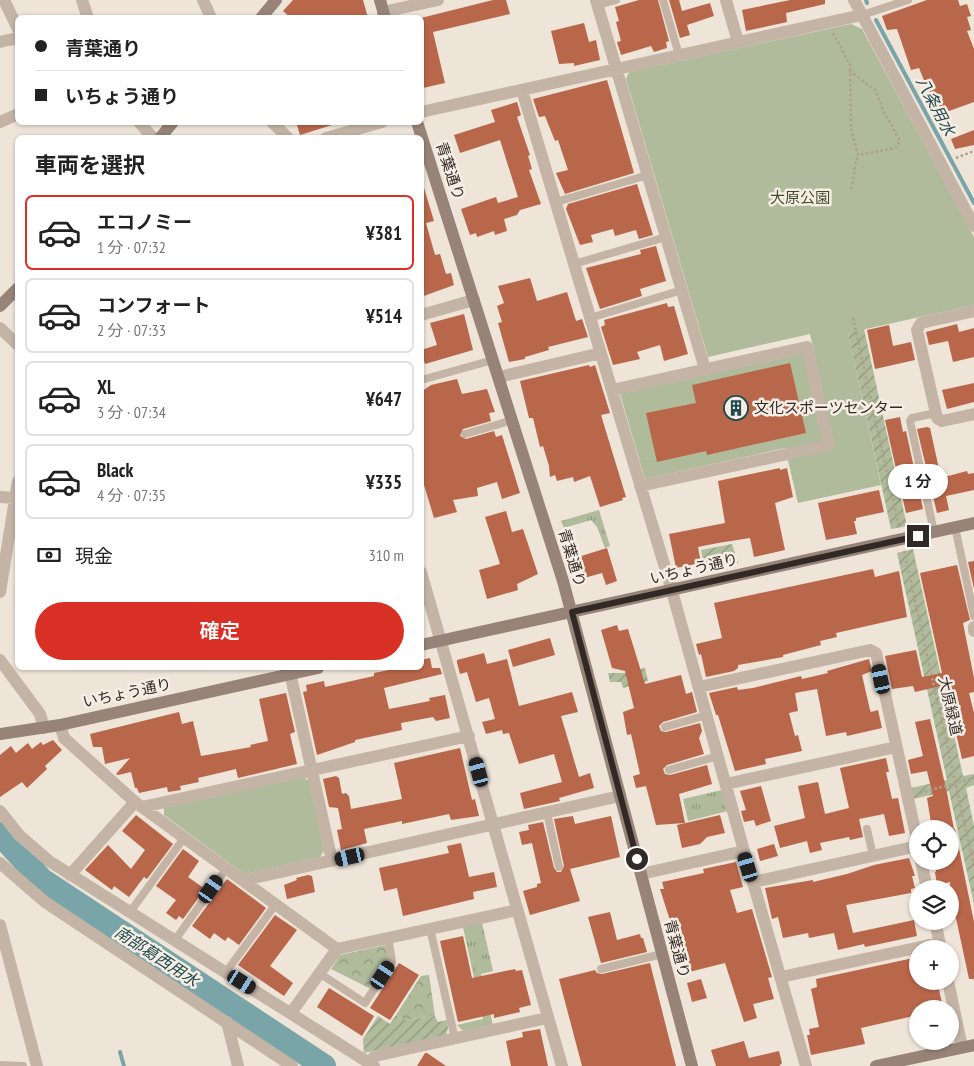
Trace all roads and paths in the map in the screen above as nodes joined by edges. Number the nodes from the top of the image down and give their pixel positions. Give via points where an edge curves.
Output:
1 (82, 0) edge
2 (203, 0) edge
3 (276, 0) edge
4 (438, 0) edge
5 (616, 0) edge
6 (663, 0) edge
7 (726, 0) edge
8 (854, 0) edge
9 (908, 0) edge
10 (8, 1) edge
11 (416, 3) edge
12 (597, 3) edge
13 (383, 10) edge
14 (87, 15) edge
15 (210, 15) edge
16 (264, 15) edge
17 (862, 15) junction
18 (15, 21) edge
19 (827, 23) junction
20 (15, 39) edge
21 (0, 42) edge
22 (738, 42) junction
23 (679, 55) junction
24 (616, 68) junction
25 (850, 71) junction
26 (522, 90) junction
27 (424, 111) edge
28 (15, 115) edge
29 (0, 122) edge
30 (142, 125) edge
31 (171, 125) edge
32 (275, 125) edge
33 (362, 125) edge
34 (348, 127) edge
35 (150, 135) edge
36 (162, 135) edge
37 (285, 135) edge
38 (332, 135) edge
39 (424, 144) edge
40 (974, 151) edge
41 (858, 155) junction
42 (956, 158) dead end
43 (648, 175) junction
44 (851, 189) dead end
45 (556, 202) junction
46 (974, 226) edge
47 (666, 237) junction
48 (574, 264) junction
49 (682, 290) junction
50 (15, 291) edge
51 (474, 300) junction
52 (0, 306) edge
53 (974, 311) edge
54 (424, 314) edge
55 (590, 318) junction
56 (853, 318) dead end
57 (0, 328) edge
58 (15, 342) edge
59 (600, 353) junction
60 (493, 360) junction
61 (705, 369) junction
62 (499, 377) junction
63 (424, 379) edge
64 (612, 390) junction
65 (936, 412) junction
66 (974, 414) edge
67 (513, 420) junction
68 (465, 434) dead end
69 (640, 486) junction
70 (0, 497) edge
71 (15, 498) joint
72 (974, 523) edge
73 (955, 528) junction
74 (899, 530) dead end
75 (934, 532) junction
76 (903, 549) dead end
77 (12, 554) edge
78 (424, 582) edge
79 (672, 591) junction
80 (0, 592) edge
81 (572, 612) junction
82 (974, 616) edge
83 (442, 640) junction
84 (424, 644) edge
85 (0, 660) edge
86 (289, 671) edge
87 (699, 687) junction
88 (707, 715) junction
89 (60, 725) junction
90 (665, 727) dead end
91 (44, 728) junction
92 (0, 734) edge
93 (469, 736) junction
94 (896, 747) junction
95 (718, 756) junction
96 (312, 770) junction
97 (669, 770) dead end
98 (974, 778) edge
99 (956, 783) junction
100 (726, 784) junction
101 (620, 796) junction
102 (907, 796) junction
103 (139, 804) junction
104 (0, 811) edge
105 (547, 813) junction
106 (912, 820) edge
107 (493, 825) junction
108 (868, 829) dead end
109 (184, 838) junction
110 (909, 847) edge
111 (744, 851) junction
112 (873, 856) junction
113 (332, 861) junction
114 (0, 863) edge
115 (974, 867) edge
116 (559, 868) dead end
117 (226, 869) junction
118 (641, 874) junction
119 (70, 875) junction
120 (244, 880) junction
121 (753, 882) junction
122 (276, 904) junction
123 (517, 910) junction
124 (130, 912) junction
125 (0, 925) edge
126 (430, 928) junction
127 (388, 937) junction
128 (175, 940) junction
129 (337, 949) junction
130 (909, 952) edge
131 (662, 954) junction
132 (4, 959) edge
133 (601, 969) dead end
134 (226, 972) junction
135 (319, 974) junction
136 (781, 977) junction
137 (951, 990) edge
138 (291, 1013) junction
139 (547, 1018) junction
140 (227, 1022) junction
141 (455, 1039) junction
142 (968, 1046) edge
143 (372, 1064) edge
144 (0, 1065) edge
145 (23, 1066) edge
146 (37, 1066) edge
147 (238, 1066) edge
148 (292, 1066) edge
149 (562, 1066) edge
150 (692, 1066) edge
151 (806, 1066) edge
152 (876, 1066) edge

1 - 14 street
2 - 15 street
3 - 16 street
4 - 11 street
5 - 12 lane
6 - 23 lane
7 - 22 street
8 - 17 street
9 - 17 lane
10 - 18 street
11 - 13 street
12 - 24 street
17 - 19 street
17 - 46 street
19 - 22 street
19 - 25 path via 847,58
20 - 21 street
22 - 23 street
23 - 24 street
24 - 26 street
24 - 43 street
25 - 41 path via 851,129
25 - 41 path via 875,90 900,141 896,148
26 - 27 street
26 - 45 street
28 - 29 street
30 - 35 street
31 - 36 street
32 - 37 street
33 - 34 street
34 - 38 street
39 - 51 street, 青葉通り
40 - 42 path
41 - 44 path via 852,169
43 - 45 lane
43 - 47 street
45 - 48 street
47 - 48 lane
47 - 49 street
48 - 55 street
49 - 55 lane
49 - 61 street
50 - 52 street
51 - 54 street
51 - 60 street, 青葉通り
53 - 65 street via 921,323 917,330
55 - 59 street
56 - 74 path
57 - 58 street
59 - 62 street
59 - 64 street
60 - 62 street, 青葉通り
60 - 63 lane
61 - 64 street
61 - 69 street via 807,347 829,446
62 - 67 street, 青葉通り
64 - 69 street
65 - 66 street via 942,421
65 - 75 lane via 910,421
67 - 68 lane
67 - 81 street, 青葉通り
69 - 79 street
70 - 71 street
71 - 77 street
72 - 73 street, いちょう通り
73 - 75 street, いちょう通り
73 - 82 lane
75 - 79 street, いちょう通り
76 - 99 path, 大原緑道
77 - 80 street
78 - 83 street
79 - 81 street, いちょう通り
79 - 87 street
81 - 83 street, いちょう通り
81 - 101 street, 青葉通り
83 - 84 street, いちょう通り
83 - 93 street
85 - 91 street via 40,714
86 - 89 street, いちょう通り
86 - 96 street
87 - 88 street
87 - 94 street via 870,650 876,653
88 - 90 lane
88 - 95 street
89 - 91 street, いちょう通り
89 - 103 street via 64,738
91 - 92 street, いちょう通り
93 - 96 street
93 - 107 street
94 - 100 street
94 - 102 street
95 - 97 lane
95 - 100 street
96 - 103 street
96 - 113 street
98 - 99 path
99 - 102 path
99 - 115 path, 大原緑道
100 - 111 street
101 - 105 street
101 - 118 street, 青葉通り
102 - 106 street
103 - 109 street
103 - 119 street
104 - 119 street via 19,835 49,862
105 - 107 street
105 - 116 lane
107 - 113 street
107 - 123 street
108 - 112 lane
109 - 117 street
109 - 124 lane
110 - 112 street
111 - 118 street
111 - 121 street
112 - 121 street
113 - 120 street
114 - 140 street via 45,902
117 - 120 street
117 - 128 lane
118 - 131 street, 青葉通り
119 - 124 street
120 - 122 street
121 - 136 street
122 - 129 street
122 - 134 lane
123 - 126 street
123 - 139 street
124 - 128 street
125 - 132 street
126 - 127 street
126 - 141 lane
127 - 129 street
127 - 135 lane via 392,961 365,1003
128 - 134 street
129 - 135 street
130 - 136 street
131 - 133 lane
131 - 150 street, 青葉通り
132 - 146 street
134 - 138 street
135 - 138 street
136 - 151 street
137 - 142 street
138 - 143 street
139 - 141 street
139 - 149 street
140 - 147 street
140 - 148 street
141 - 143 street via 375,1056
142 - 152 street
144 - 145 lane

